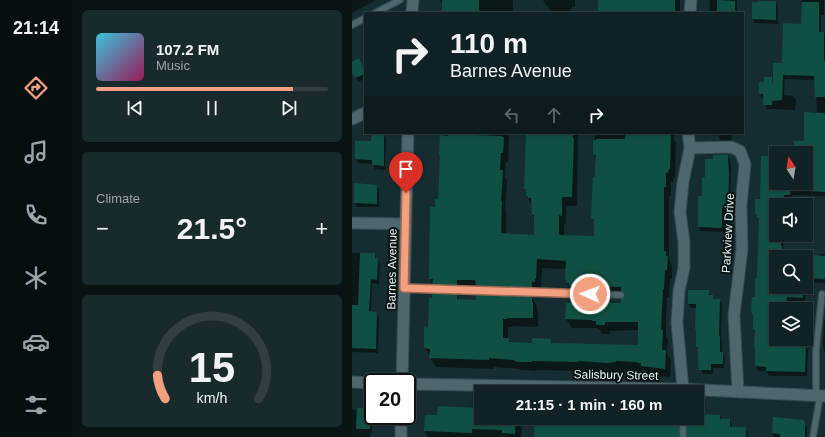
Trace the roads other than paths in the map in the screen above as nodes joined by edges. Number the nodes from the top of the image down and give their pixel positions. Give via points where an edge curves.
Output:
1 (400, 0) edge
2 (413, 0) edge
3 (691, 0) edge
4 (377, 12) edge
5 (412, 12) edge
6 (690, 12) edge
7 (364, 19) edge
8 (352, 25) edge
9 (364, 113) edge
10 (352, 119) edge
11 (408, 134) edge
12 (688, 134) edge
13 (690, 148) junction
14 (352, 223) edge
15 (406, 224) junction
16 (404, 288) junction
17 (822, 294) dead end
18 (621, 295) dead end
19 (402, 373) edge
20 (352, 382) edge
21 (364, 383) edge
22 (416, 384) edge
23 (682, 385) edge
24 (474, 386) edge
25 (704, 391) edge
26 (738, 392) junction
27 (820, 396) edge
28 (401, 425) edge
29 (683, 425) edge
30 (401, 437) edge
31 (682, 437) edge
32 (813, 437) edge

1 - 4 lane
2 - 5 street
3 - 6 street
7 - 8 lane
9 - 10 street
11 - 15 street, Barnes Avenue
12 - 13 street
13 - 23 street via 680,212 684,268 679,291 677,322
13 - 26 street, Parkview Drive via 731,147 740,151 745,164 741,205 742,249 734,315
14 - 15 street
15 - 16 street, Barnes Avenue
16 - 18 lane
16 - 19 street, Barnes Avenue
17 - 27 lane via 816,350
20 - 21 street
22 - 24 street, Salisbury Street
25 - 26 street, Salisbury Street
26 - 27 street, Salisbury Street
27 - 32 lane
28 - 30 street
29 - 31 lane

